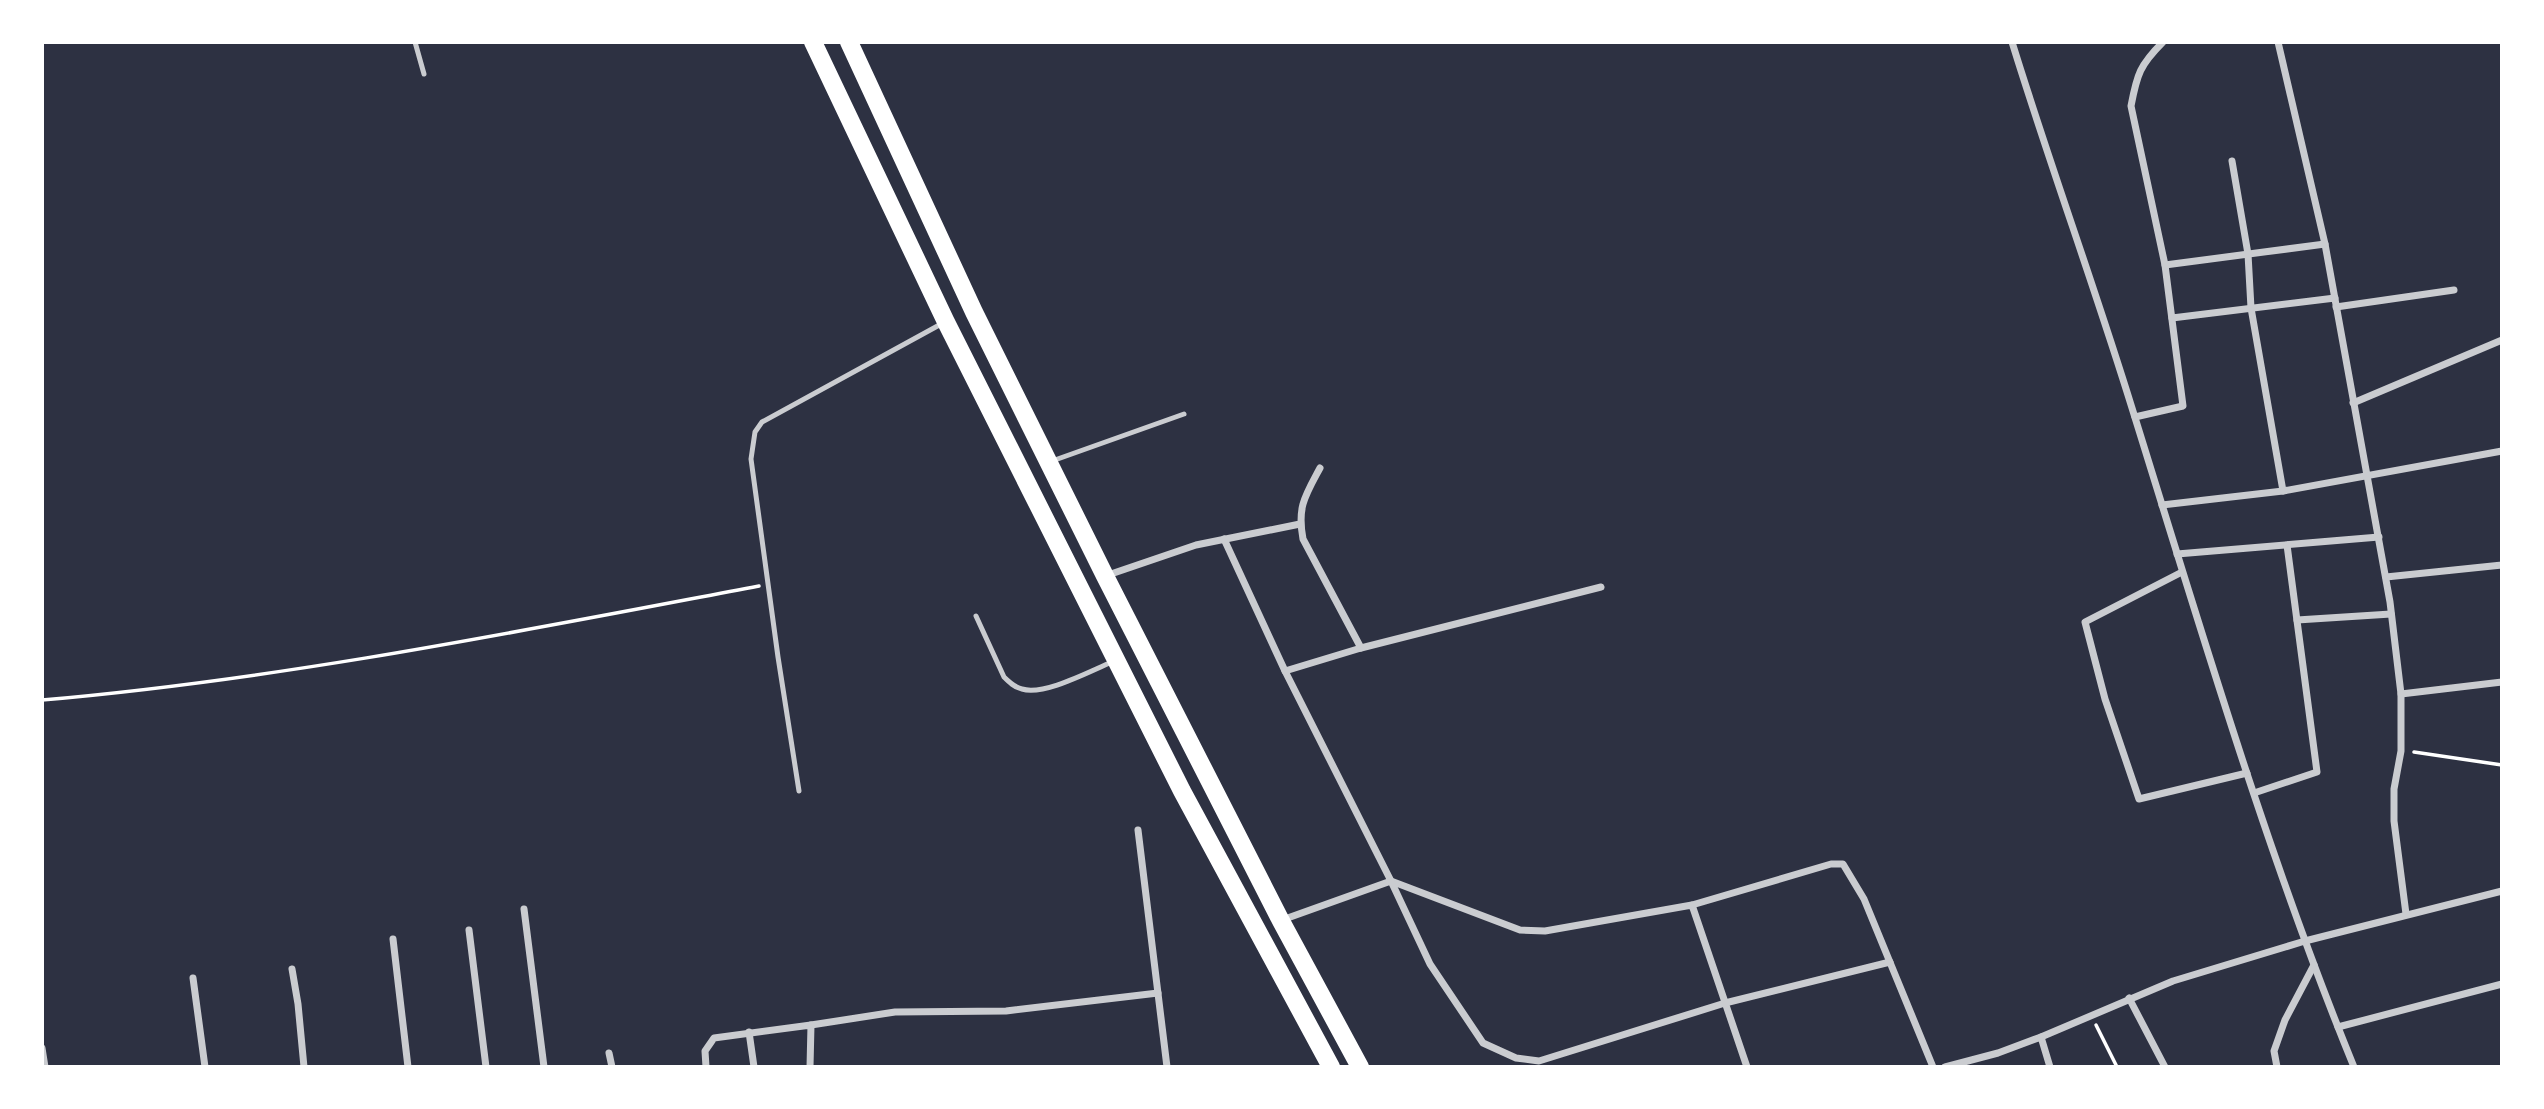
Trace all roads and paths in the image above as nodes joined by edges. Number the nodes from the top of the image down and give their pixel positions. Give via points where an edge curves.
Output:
1 (415, 42) edge
2 (813, 42) edge
3 (849, 42) edge
4 (2012, 42) edge
5 (2163, 42) edge
6 (2278, 42) edge
7 (424, 74) dead end
8 (2232, 161) dead end
9 (2325, 244) junction
10 (2248, 254) junction
11 (2165, 265) junction
12 (2454, 290) dead end
13 (2335, 298) junction
14 (2336, 307) junction
15 (2251, 308) junction
16 (2172, 318) junction
17 (946, 322) junction
18 (2502, 340) edge
19 (2353, 404) junction
20 (1184, 414) dead end
21 (2135, 417) junction
22 (2502, 451) edge
23 (1049, 463) junction
24 (1320, 468) dead end
25 (2367, 476) junction
26 (2283, 491) junction
27 (2162, 505) junction
28 (1300, 524) junction
29 (2379, 537) junction
30 (1224, 539) junction
31 (2287, 545) junction
32 (2177, 554) junction
33 (2502, 565) edge
34 (2182, 572) junction
35 (1105, 576) junction
36 (2386, 577) junction
37 (768, 584) junction
38 (1601, 587) dead end
39 (2391, 614) junction
40 (976, 616) dead end
41 (2297, 620) junction
42 (1361, 648) junction
43 (1118, 660) junction
44 (1285, 671) junction
45 (2502, 682) edge
46 (2401, 694) junction
47 (42, 700) edge
48 (2402, 751) junction
49 (2502, 765) edge
50 (2247, 773) junction
51 (799, 791) dead end
52 (2254, 793) junction
53 (1138, 830) dead end
54 (1391, 881) junction
55 (2502, 891) edge
56 (1692, 905) junction
57 (524, 909) dead end
58 (2406, 914) junction
59 (1281, 921) junction
60 (469, 930) dead end
61 (393, 939) dead end
62 (2305, 942) junction
63 (1890, 961) junction
64 (2314, 965) junction
65 (292, 969) dead end
66 (193, 978) dead end
67 (2502, 984) edge
68 (1158, 993) junction
69 (2129, 998) junction
70 (1725, 1003) junction
71 (2092, 1017) junction
72 (811, 1025) junction
73 (2338, 1027) junction
74 (749, 1032) junction
75 (2041, 1037) junction
76 (42, 1048) edge
77 (609, 1052) dead end
78 (45, 1067) edge
79 (205, 1067) edge
80 (304, 1067) edge
81 (408, 1067) edge
82 (486, 1067) edge
83 (544, 1067) edge
84 (612, 1067) edge
85 (706, 1067) edge
86 (754, 1067) edge
87 (810, 1067) edge
88 (1167, 1067) edge
89 (1331, 1067) edge
90 (1360, 1067) edge
91 (1747, 1067) edge
92 (1933, 1067) edge
93 (1945, 1067) edge
94 (2050, 1067) edge
95 (2117, 1067) edge
96 (2165, 1067) edge
97 (2277, 1067) edge
98 (2354, 1067) edge

1 - 7 lane
2 - 17 main road
3 - 23 main road
4 - 21 street
5 - 11 street via 2144,61 2131,106
6 - 9 street
8 - 10 street
9 - 10 street
9 - 13 street
10 - 11 street
10 - 15 street
11 - 16 street
12 - 14 street
13 - 14 street
13 - 15 street
14 - 19 street
15 - 16 street
15 - 26 street
16 - 21 street via 2183,406
17 - 37 lane via 762,422 755,432 751,459
17 - 43 main road
18 - 19 street
19 - 25 street
20 - 23 lane
21 - 27 street
22 - 25 street
23 - 35 main road
24 - 28 street via 1301,502
25 - 26 street
25 - 29 street
26 - 27 street
27 - 32 street
28 - 30 street
28 - 42 street via 1303,539
29 - 31 street
29 - 36 street
30 - 35 street
30 - 44 street
31 - 32 street
31 - 41 street
32 - 34 street
33 - 36 street
34 - 50 street
34 - 50 street via 2085,622 2105,699 2139,799
35 - 59 main road
36 - 39 street
37 - 47 path via 335,662
37 - 51 lane
38 - 42 street
39 - 41 street
39 - 46 street
40 - 43 lane via 1004,677 1023,690 1049,687
41 - 52 street via 2318,772
42 - 44 street
43 - 89 main road via 1182,791
44 - 54 street
45 - 46 street
46 - 48 street
48 - 49 path
48 - 58 street via 2394,821
50 - 52 street
52 - 62 street
53 - 68 street
54 - 56 street via 1520,930 1545,931
54 - 59 street
54 - 70 street via 1430,964 1483,1043 1516,1058 1539,1061
55 - 58 street
56 - 63 street via 1843,864 1864,899
56 - 70 street
57 - 83 street
58 - 62 street
59 - 90 main road
60 - 82 street
61 - 81 street
62 - 64 street
62 - 69 street
63 - 70 street
63 - 92 street
64 - 73 street
64 - 97 street via 2285,1020 2274,1051
65 - 80 street
66 - 79 street
67 - 73 street
68 - 72 street via 1006,1011 895,1012
68 - 88 street
69 - 71 street
69 - 96 street
70 - 91 street
71 - 75 street
71 - 95 path
72 - 74 street
72 - 87 street
73 - 98 street
74 - 85 street via 714,1038 705,1051
74 - 86 street
75 - 93 street
75 - 94 street
76 - 78 street
77 - 84 street

